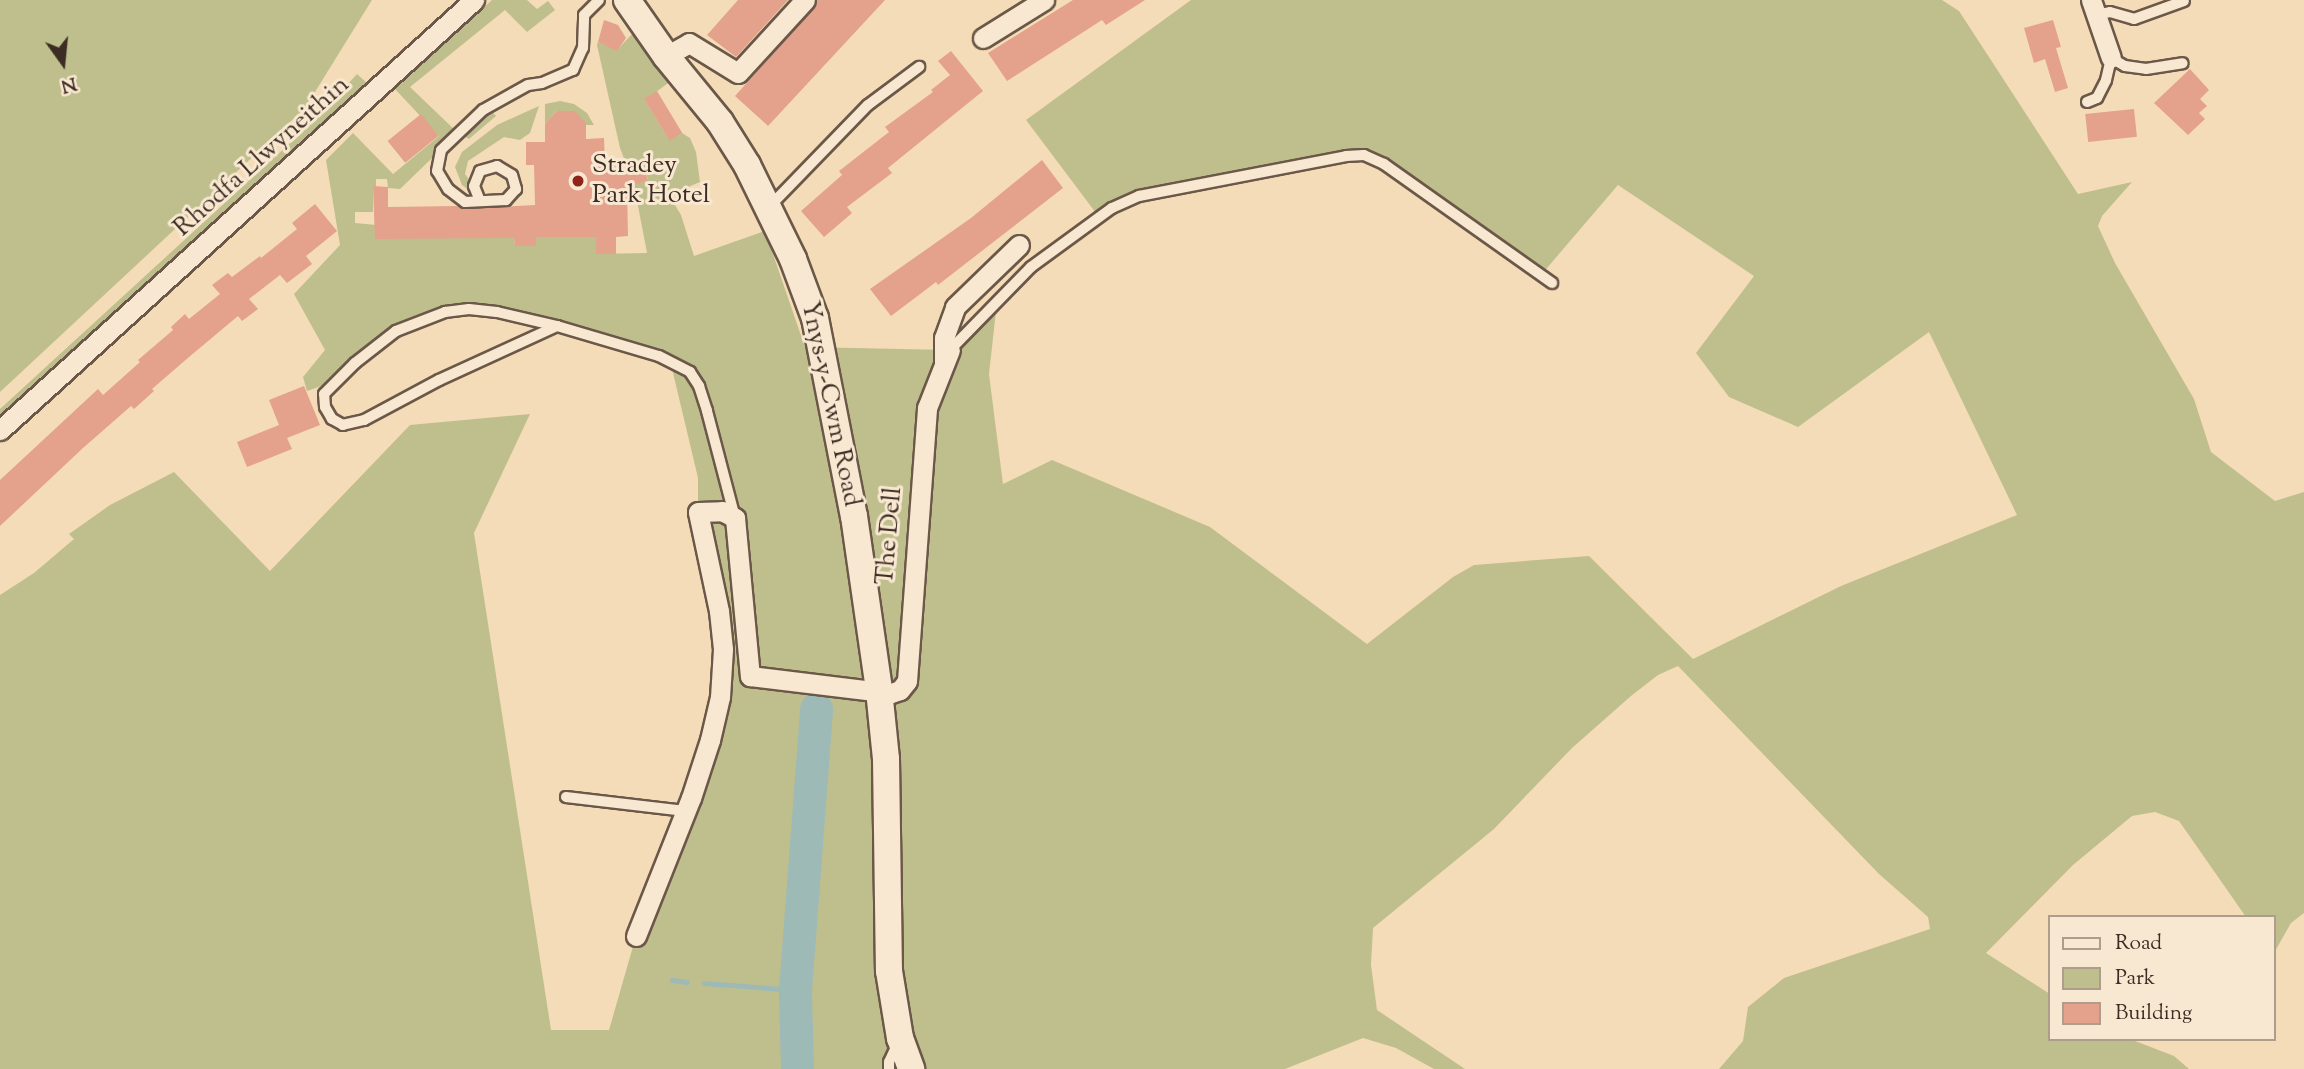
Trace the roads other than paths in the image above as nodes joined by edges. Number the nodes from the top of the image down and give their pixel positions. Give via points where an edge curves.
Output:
1 (474, 0) edge
2 (599, 0) edge
3 (627, 0) edge
4 (805, 0) edge
5 (1044, 0) edge
6 (2184, 1) edge
7 (2093, 7) edge
8 (983, 38) dead end
9 (666, 56) junction
10 (2110, 58) junction
11 (2183, 63) dead end
12 (919, 67) dead end
13 (2087, 102) dead end
14 (480, 201) junction
15 (769, 207) junction
16 (1019, 245) dead end
17 (1552, 283) dead end
18 (557, 326) junction
19 (947, 358) junction
20 (0, 430) edge
21 (735, 519) junction
22 (879, 690) junction
23 (566, 797) dead end
24 (685, 811) junction
25 (636, 936) dead end
26 (901, 1038) junction
27 (889, 1069) edge
28 (911, 1069) edge

1 - 20 street, Rhodfa Llwyneithin
2 - 14 lane via 584,15 583,48 573,70 528,85 483,110 441,149 437,170 448,189 465,202
3 - 9 main road, Ynys-y-Cwm Road
4 - 9 street via 738,72 689,43
5 - 8 street
6 - 7 lane via 2134,19
7 - 10 street
9 - 15 main road, Ynys-y-Cwm Road via 720,121
10 - 11 lane via 2146,69
10 - 13 lane via 2097,98
12 - 15 lane via 868,105
14 - 14 lane via 506,200 516,189 512,175 497,166 480,171 474,186
15 - 22 main road, Ynys-y-Cwm Road via 815,318 830,379
16 - 19 street, The Dell via 955,307 944,338
17 - 19 lane via 1384,164 1364,155 1346,156 1139,197 1112,208 1031,267
18 - 18 lane via 497,312 445,312 396,331 355,363 324,394 326,407 332,419 343,425 364,420
18 - 21 lane via 659,356 690,372 707,411
19 - 22 street, The Dell via 927,408 907,681 891,693
21 - 22 street via 750,676
21 - 24 street via 722,511 698,512 723,649 713,729
22 - 26 main road, Ynys-y-Cwm Road via 886,759 889,971
23 - 24 lane
24 - 25 street
26 - 27 lane
26 - 28 main road, Ynys-y-Cwm Road

